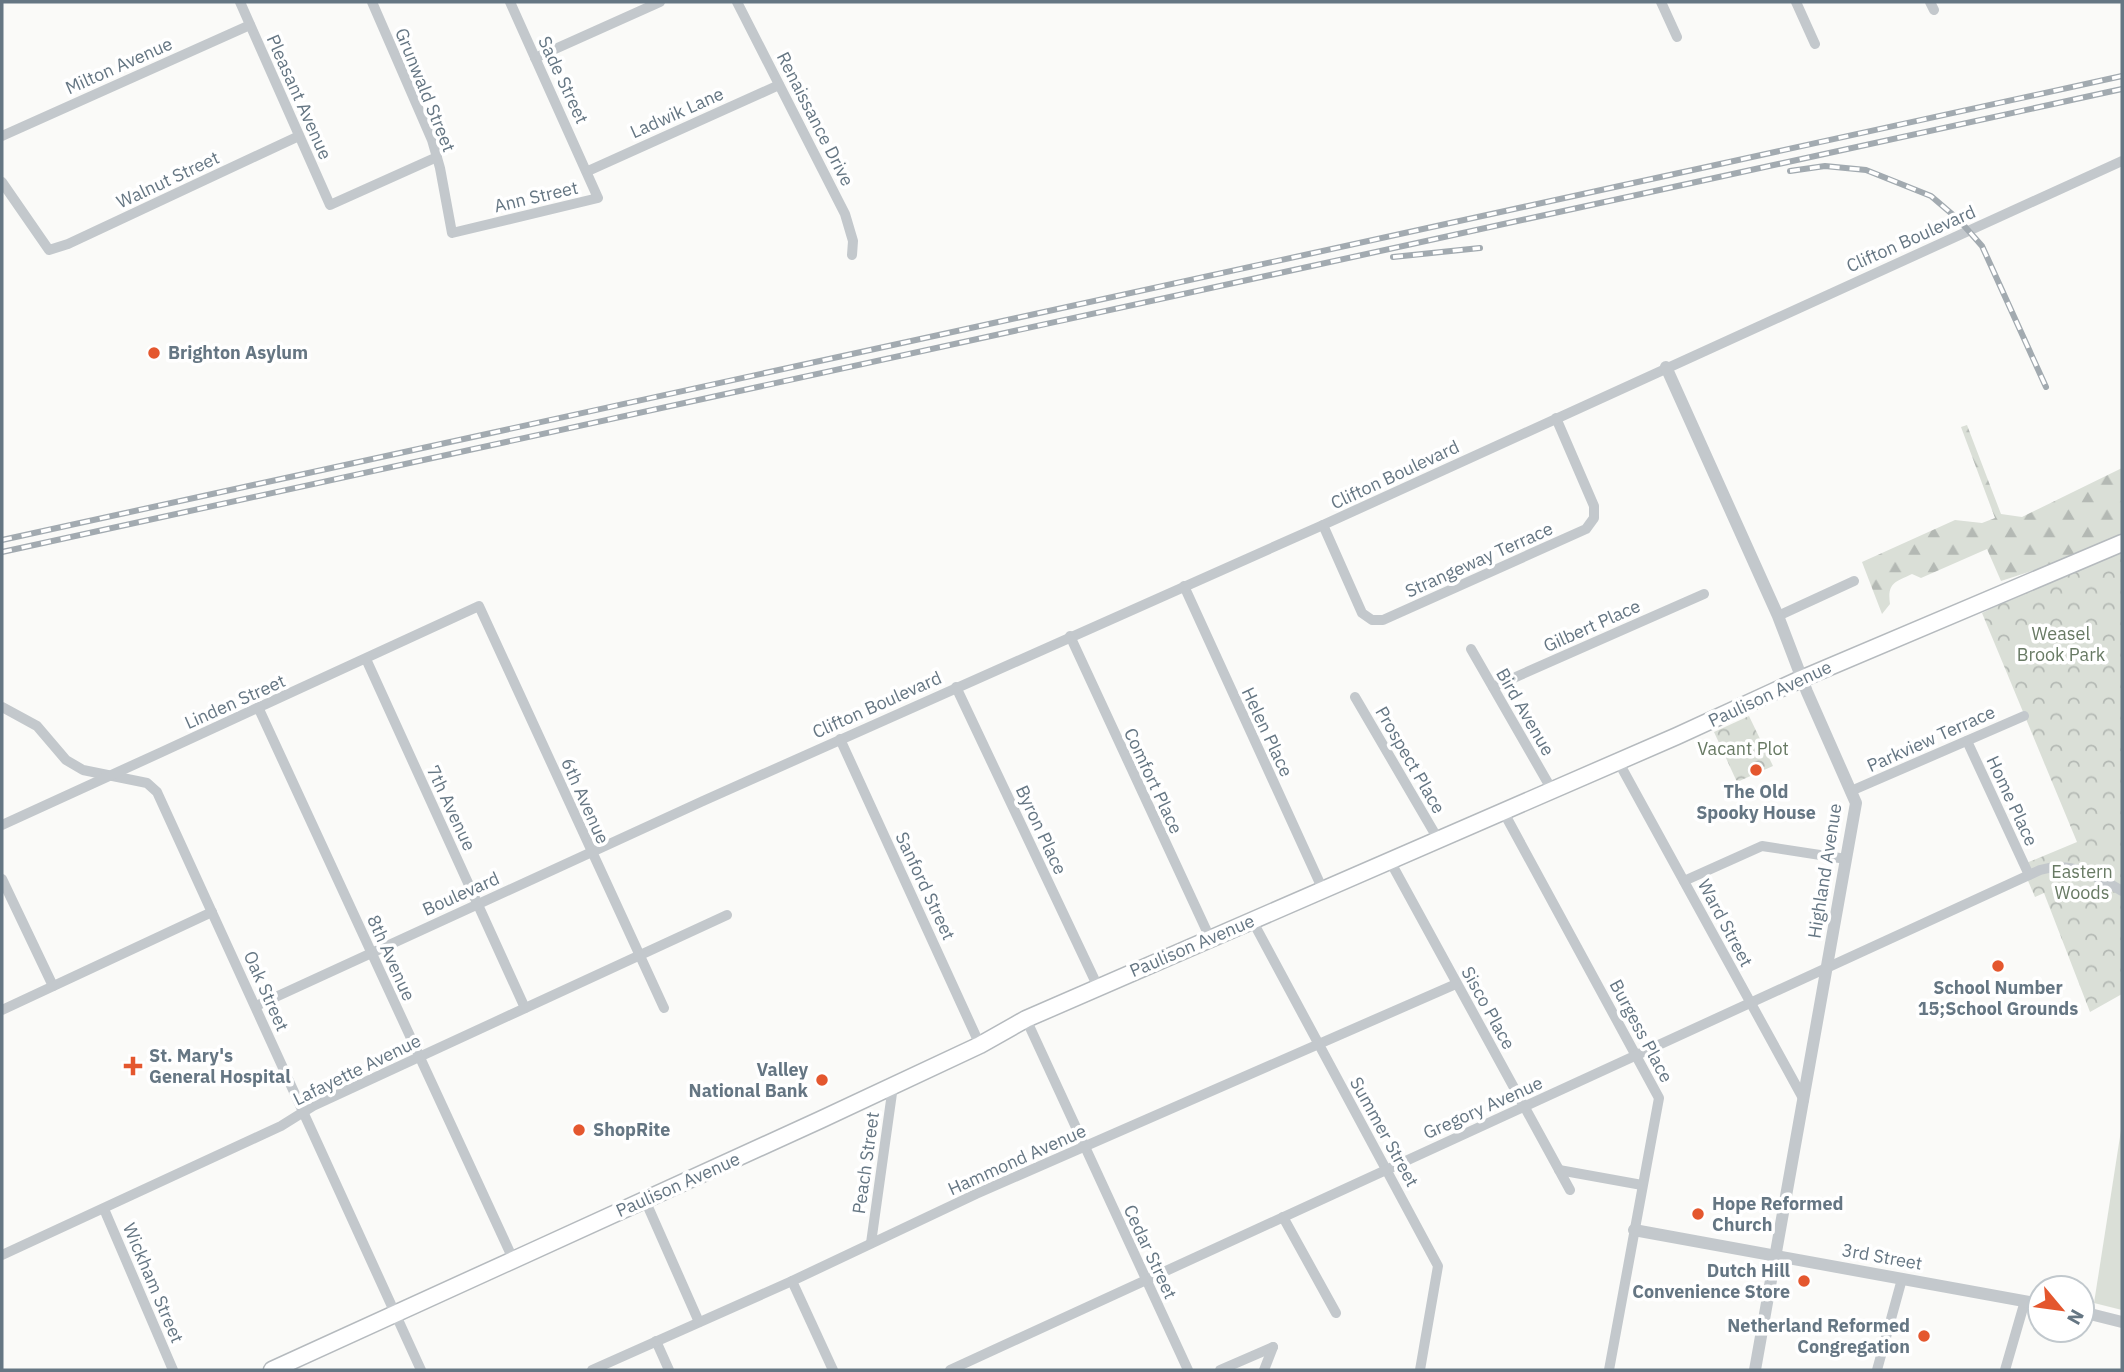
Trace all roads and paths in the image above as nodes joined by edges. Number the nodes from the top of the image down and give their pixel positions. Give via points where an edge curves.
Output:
1 (240, 2) edge
2 (372, 2) edge
3 (510, 2) edge
4 (660, 2) edge
5 (737, 2) edge
6 (1663, 2) edge
7 (1796, 2) edge
8 (250, 25) junction
9 (1677, 37) dead end
10 (1815, 44) dead end
11 (535, 58) junction
12 (779, 85) junction
13 (2, 136) edge
14 (299, 136) junction
15 (437, 157) junction
16 (2122, 161) edge
17 (587, 171) junction
18 (2, 182) edge
19 (452, 233) joint
20 (852, 255) dead end
21 (1666, 367) junction
22 (1556, 418) junction
23 (1323, 525) junction
24 (2122, 543) edge
25 (1854, 581) dead end
26 (1184, 586) junction
27 (1704, 594) dead end
28 (479, 606) joint
29 (1778, 616) junction
30 (1070, 636) junction
31 (1471, 649) dead end
32 (366, 659) junction
33 (1801, 679) junction
34 (956, 687) junction
35 (1493, 687) junction
36 (1355, 697) dead end
37 (2, 707) edge
38 (258, 707) junction
39 (2024, 716) dead end
40 (840, 739) junction
41 (1967, 741) junction
42 (1618, 761) junction
43 (110, 776) junction
44 (1552, 790) junction
45 (1851, 791) junction
46 (1503, 811) junction
47 (679, 812) joint
48 (2, 825) edge
49 (1438, 839) junction
50 (591, 852) junction
51 (1846, 859) junction
52 (1390, 861) junction
53 (2029, 875) junction
54 (2, 879) edge
55 (1684, 881) junction
56 (1323, 890) junction
57 (2122, 891) edge
58 (478, 904) junction
59 (212, 912) junction
60 (727, 915) dead end
61 (1252, 920) junction
62 (1210, 938) junction
63 (371, 952) junction
64 (639, 956) junction
65 (1828, 967) junction
66 (1457, 984) junction
67 (53, 986) junction
68 (1098, 987) junction
69 (1750, 1003) junction
70 (256, 1006) junction
71 (525, 1008) junction
72 (664, 1008) dead end
73 (2, 1010) edge
74 (1026, 1019) junction
75 (1318, 1044) junction
76 (980, 1045) junction
77 (1637, 1055) junction
78 (418, 1057) junction
79 (893, 1086) junction
80 (1804, 1100) junction
81 (1524, 1107) junction
82 (303, 1112) junction
83 (1084, 1147) junction
84 (1387, 1168) junction
85 (1559, 1170) junction
86 (1642, 1185) junction
87 (1570, 1190) dead end
88 (645, 1200) junction
89 (104, 1209) junction
90 (1283, 1217) junction
91 (1634, 1230) junction
92 (871, 1243) junction
93 (2, 1255) edge
94 (1776, 1256) junction
95 (513, 1259) junction
96 (1902, 1279) junction
97 (1146, 1280) junction
98 (792, 1281) junction
99 (2025, 1301) joint
100 (1336, 1313) dead end
101 (396, 1314) junction
102 (2096, 1316) edge
103 (699, 1322) junction
104 (2122, 1322) edge
105 (656, 1341) junction
106 (173, 1370) edge
107 (272, 1370) edge
108 (421, 1370) edge
109 (593, 1370) edge
110 (669, 1370) edge
111 (833, 1370) edge
112 (950, 1370) edge
113 (1188, 1370) edge
114 (1220, 1370) edge
115 (1264, 1370) edge
116 (1420, 1370) edge
117 (1609, 1370) edge
118 (1755, 1370) edge
119 (1877, 1370) edge
120 (2005, 1370) edge

1 - 8 street, Pleasant Avenue
2 - 15 street, Grunwald Street
3 - 11 street, Sade Street
4 - 11 street
5 - 12 street, Renaissance Drive
6 - 9 street
7 - 10 street
8 - 13 street, Milton Avenue
8 - 14 street, Pleasant Avenue
11 - 17 street, Sade Street
12 - 17 street, Ladwik Lane
12 - 20 street, Renaissance Drive via 845,214
14 - 15 street, Pleasant Avenue via 330,205
14 - 18 street, Walnut Street via 49,250
15 - 19 street, Grunwald Street
16 - 21 street, Clifton Boulevard
17 - 19 street, Ann Street via 598,198
21 - 22 street, Clifton Boulevard
21 - 29 street, Highland Avenue
22 - 23 street, Clifton Boulevard
22 - 23 street, Strangeway Terrace via 1594,506 1594,518 1586,529 1382,620 1372,620 1362,613
23 - 26 street, Clifton Boulevard
24 - 33 main road, Paulison Avenue
25 - 29 street
26 - 30 street, Clifton Boulevard
26 - 56 street, Helen Place
27 - 35 street, Gilbert Place
28 - 32 street, Linden Street
28 - 50 street, 6th Avenue
29 - 33 street, Highland Avenue
30 - 34 street, Clifton Boulevard
30 - 62 street, Comfort Place
31 - 35 street, Bird Avenue
32 - 38 street, Linden Street
32 - 58 street, 7th Avenue
33 - 42 main road, Paulison Avenue
33 - 45 street, Highland Avenue
34 - 40 street, Clifton Boulevard
34 - 68 street, Byron Place
35 - 44 street, Bird Avenue
36 - 49 street, Prospect Place
37 - 43 street, Oak Street via 37,726 66,760 82,770
38 - 43 street, Linden Street
38 - 63 street, 8th Avenue
39 - 41 street, Parkview Terrace
40 - 47 street, Clifton Boulevard
40 - 76 street, Sanford Street
41 - 45 street, Parkview Terrace
41 - 53 street, Home Place
42 - 44 main road, Paulison Avenue
42 - 55 street, Ward Street
43 - 48 street, Linden Street
43 - 59 street, Oak Street via 147,783 157,792
44 - 46 main road, Paulison Avenue
45 - 51 street, Highland Avenue via 1856,803
46 - 49 main road, Paulison Avenue
46 - 77 street, Burgess Place
47 - 50 street, Boulevard
49 - 52 main road, Paulison Avenue
50 - 58 street, Boulevard
50 - 64 street, 6th Avenue
51 - 55 street via 1762,846
51 - 65 street, Highland Avenue
52 - 56 main road, Paulison Avenue
52 - 66 street, Sisco Place
53 - 57 street, Gregory Avenue via 2046,869 2074,869
53 - 65 street, Gregory Avenue
54 - 67 street
55 - 69 street, Ward Street
56 - 61 main road, Paulison Avenue
58 - 63 street, Boulevard
58 - 71 street, 7th Avenue
59 - 67 street
59 - 70 street, Oak Street
60 - 64 street, Lafayette Avenue
61 - 62 main road, Paulison Avenue
61 - 75 street, Summer Street
62 - 68 main road, Paulison Avenue
63 - 70 street, Boulevard
63 - 78 street, 8th Avenue
64 - 71 street, Lafayette Avenue
64 - 72 street, 6th Avenue
65 - 69 street, Gregory Avenue
65 - 80 street, Highland Avenue
66 - 75 street, Hammond Avenue
66 - 81 street, Sisco Place
67 - 73 street
68 - 74 main road, Paulison Avenue
69 - 77 street, Gregory Avenue
69 - 80 street, Ward Street
70 - 82 street, Oak Street
71 - 78 street, Lafayette Avenue
74 - 76 main road, Paulison Avenue
74 - 83 street, Cedar Street
75 - 83 street, Hammond Avenue
75 - 84 street, Summer Street
76 - 79 main road, Paulison Avenue
77 - 81 street, Gregory Avenue
77 - 86 street, Burgess Place via 1659,1098
78 - 82 street, Lafayette Avenue
78 - 95 street, 8th Avenue
79 - 88 main road, Paulison Avenue
79 - 92 street, Peach Street
80 - 94 street, Highland Avenue
81 - 84 street, Gregory Avenue
81 - 85 street, Sisco Place
82 - 89 street, Lafayette Avenue
82 - 101 street, Oak Street
83 - 92 street, Hammond Avenue
83 - 97 street, Cedar Street
84 - 90 street, Gregory Avenue
84 - 116 street, Summer Street via 1438,1266
85 - 86 street
85 - 87 street, Sisco Place
86 - 91 street, Burgess Place
88 - 95 main road, Paulison Avenue
88 - 103 street
89 - 93 street, Lafayette Avenue
89 - 106 street, Wickham Street
90 - 97 street, Gregory Avenue
90 - 100 street
91 - 94 street, 3rd Street
91 - 117 street, Burgess Place
92 - 98 street, Hammond Avenue
94 - 96 street, 3rd Street
94 - 118 street, Highland Avenue
95 - 101 main road, Paulison Avenue
96 - 99 street, 3rd Street
96 - 119 street
97 - 112 street, Gregory Avenue
97 - 113 street, Cedar Street
98 - 103 street, Hammond Avenue
98 - 111 street
99 - 120 street
101 - 107 main road, Paulison Avenue
101 - 108 street, Oak Street
102 - 104 street
103 - 105 street, Hammond Avenue
105 - 109 street, Hammond Avenue
105 - 110 street
114 - 115 street via 1273,1348

